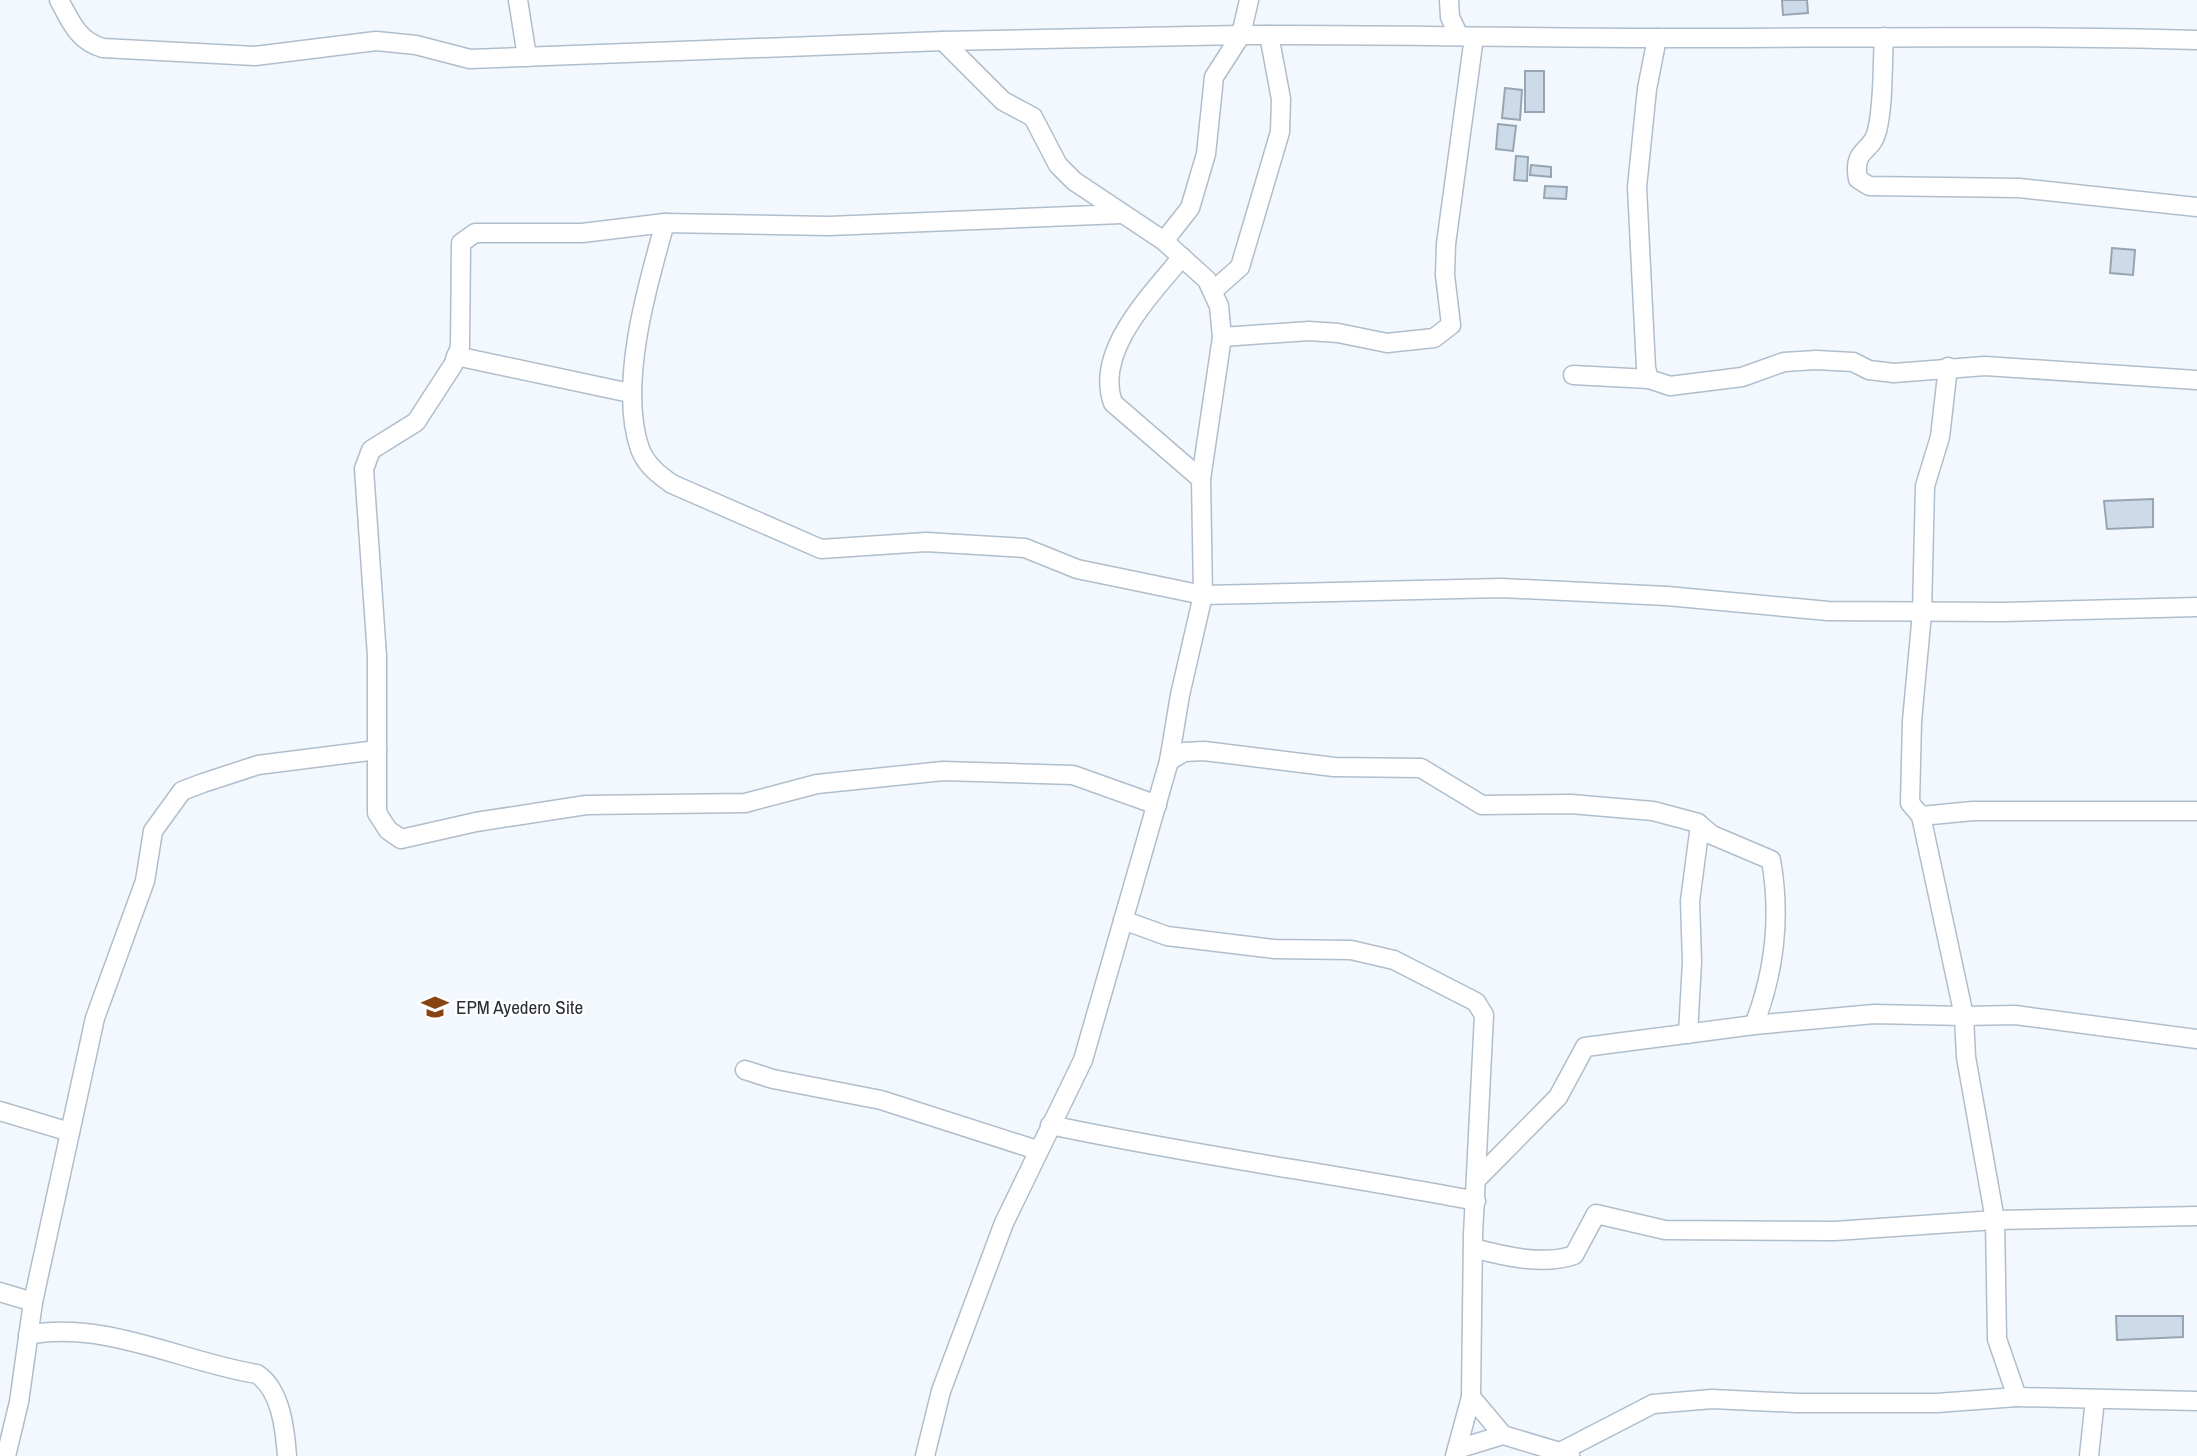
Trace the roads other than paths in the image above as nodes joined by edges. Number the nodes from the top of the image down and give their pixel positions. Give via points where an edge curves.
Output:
1 (59, 0) edge
2 (517, 0) edge
3 (1249, 0) edge
4 (1449, 0) edge
5 (1241, 35) junction
6 (1269, 35) junction
7 (1466, 35) junction
8 (1884, 37) junction
9 (1657, 38) junction
10 (2197, 40) edge
11 (943, 41) junction
12 (527, 57) junction
13 (2197, 207) edge
14 (1121, 214) junction
15 (666, 223) junction
16 (1164, 241) junction
17 (1182, 257) junction
18 (1214, 290) junction
19 (1222, 337) junction
20 (456, 356) junction
21 (1948, 367) junction
22 (1573, 375) dead end
23 (1649, 379) junction
24 (2197, 380) edge
25 (630, 393) junction
26 (1201, 479) junction
27 (1203, 594) junction
28 (2197, 607) edge
29 (1923, 613) junction
30 (377, 750) junction
31 (1169, 761) junction
32 (1157, 805) junction
33 (2197, 811) edge
34 (1921, 816) junction
35 (1700, 825) junction
36 (1123, 919) junction
37 (1964, 1016) junction
38 (1754, 1025) junction
39 (1688, 1034) junction
40 (2197, 1039) edge
41 (745, 1070) dead end
42 (0, 1111) edge
43 (1051, 1125) junction
44 (70, 1132) junction
45 (1037, 1150) junction
46 (1478, 1178) junction
47 (1476, 1201) junction
48 (2197, 1216) edge
49 (1995, 1220) junction
50 (1473, 1248) junction
51 (0, 1292) edge
52 (33, 1302) junction
53 (28, 1335) junction
54 (1471, 1397) junction
55 (2017, 1397) junction
56 (2095, 1399) junction
57 (2197, 1401) edge
58 (1503, 1435) junction
59 (1456, 1452) edge
60 (1567, 1454) edge
61 (6, 1456) edge
62 (287, 1456) edge
63 (925, 1456) edge
64 (2089, 1456) edge

1 - 12 street via 87,44 103,48 255,56 376,41 416,45 470,59
2 - 12 street
3 - 5 street
4 - 7 street via 1450,17
5 - 6 street
5 - 11 street
5 - 16 street via 1214,77 1206,154 1190,208
6 - 7 street
6 - 18 street via 1281,99 1280,132 1240,267
7 - 9 street
7 - 19 street via 1446,244 1451,325 1434,338 1387,343 1318,332
8 - 9 street
8 - 10 street
8 - 13 street via 1877,132 1858,155 1856,166 1858,179 1869,186 2019,188
9 - 23 street via 1637,187
11 - 12 street
11 - 14 street via 1003,101 1033,117 1058,165 1074,181
14 - 15 street via 829,226
14 - 16 street
15 - 20 street via 582,233 467,236 461,243 460,347
15 - 25 street via 651,274
16 - 17 street
17 - 18 street
17 - 26 street via 1139,306 1109,371 1108,390 1113,403
18 - 19 street
19 - 26 street
20 - 25 street
20 - 30 street via 416,422 371,450 365,469 377,656
21 - 23 street via 1894,373 1869,370 1853,362 1816,360 1784,362 1742,377 1670,386
21 - 24 street
21 - 29 street via 1940,437 1925,486
22 - 23 street
25 - 27 street via 640,450 655,472 672,484 821,549 926,542 1025,548 1077,569
26 - 27 street
27 - 29 street via 1501,588 1828,611
27 - 31 street
28 - 29 street
29 - 34 street via 1912,721 1910,803
30 - 32 street via 377,813 401,839 586,805 745,803 817,784 943,771 1073,775
30 - 44 street via 258,765 182,791 153,831 145,881 94,1018
31 - 32 street
31 - 35 street via 1184,752 1204,751 1334,767 1421,768 1482,805 1571,804 1653,811
32 - 36 street
33 - 34 street via 1973,811
34 - 37 street
35 - 38 street via 1712,835 1771,860 1777,892 1775,946
35 - 39 street via 1690,901
36 - 43 street via 1083,1060
36 - 46 street via 1167,936 1274,948 1351,950 1394,960 1476,1002 1484,1015
37 - 38 street via 1874,1014
37 - 40 street via 2015,1015
37 - 49 street via 1966,1058
38 - 39 street
39 - 46 street via 1585,1047 1558,1097
41 - 45 street via 881,1100
42 - 44 street
43 - 45 street
43 - 47 street
44 - 52 street
45 - 63 street via 1004,1223 946,1378
46 - 47 street
47 - 50 street
48 - 49 street
49 - 50 street via 1835,1231 1665,1230 1596,1214 1574,1255 1566,1258 1513,1258
49 - 55 street via 1997,1339
50 - 54 street
51 - 52 street
52 - 53 street
53 - 61 street
53 - 62 street via 52,1330 91,1332 257,1374 267,1381 276,1399
54 - 58 street
54 - 59 street
55 - 56 street
55 - 60 street via 1924,1403 1712,1399 1653,1404
56 - 57 street
56 - 64 street
58 - 59 street
58 - 60 street

